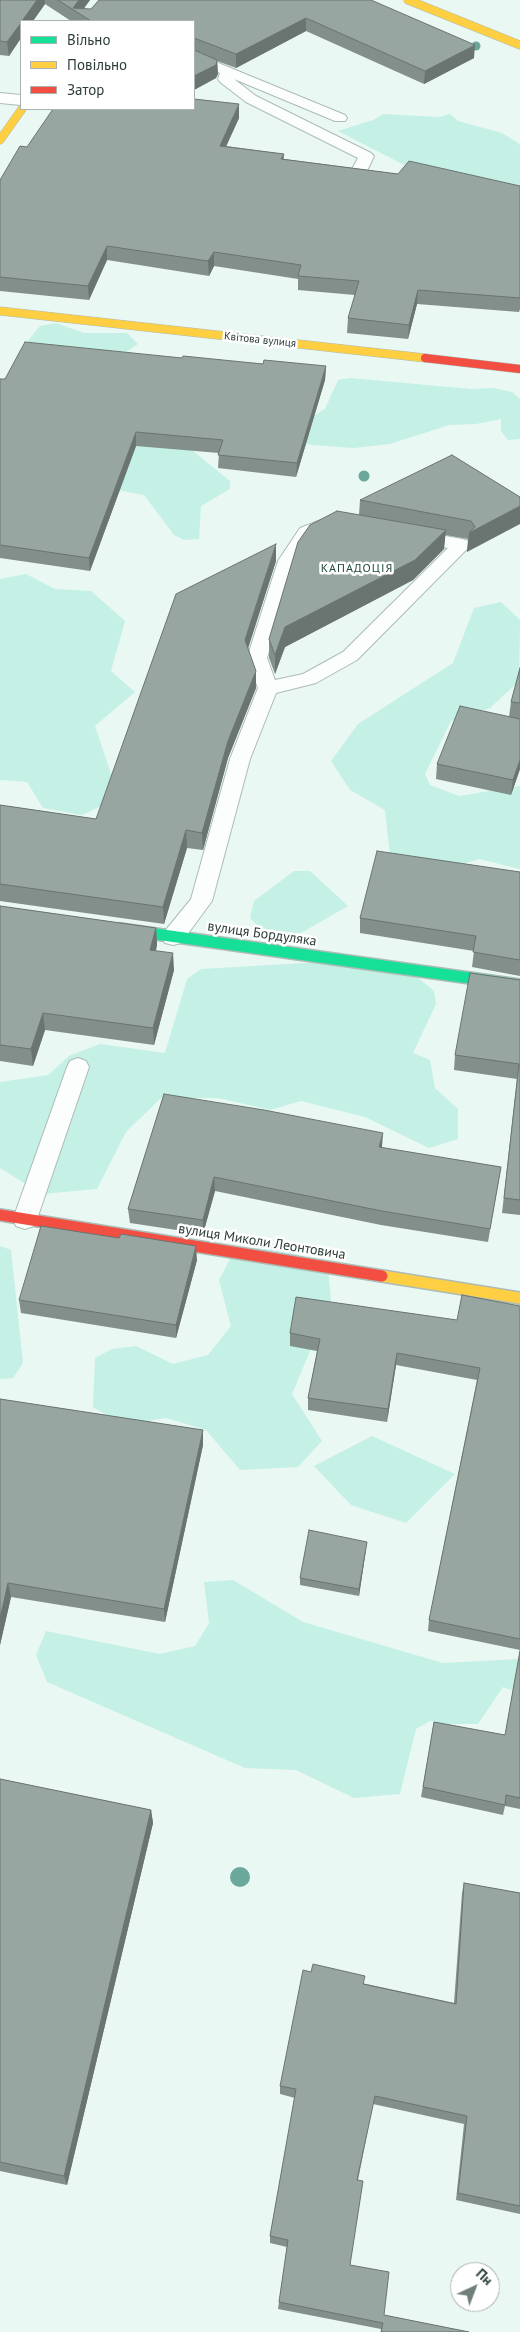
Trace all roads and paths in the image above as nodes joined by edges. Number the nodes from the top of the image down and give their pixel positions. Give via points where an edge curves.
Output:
1 (408, 0) edge
2 (520, 45) edge
3 (195, 57) edge
4 (228, 71) junction
5 (0, 98) edge
6 (20, 100) edge
7 (21, 110) edge
8 (340, 118) dead end
9 (0, 140) edge
10 (360, 169) edge
11 (0, 311) edge
12 (520, 369) edge
13 (340, 523) edge
14 (396, 533) edge
15 (268, 688) junction
16 (106, 927) edge
17 (173, 936) junction
18 (520, 986) edge
19 (78, 1067) dead end
20 (0, 1215) edge
21 (25, 1219) junction
22 (520, 1298) edge

1 - 2 street
3 - 4 lane
4 - 8 lane
4 - 10 lane via 225,79 251,98 366,156
5 - 6 street
7 - 9 street
11 - 12 street, Квітова вулиця
13 - 15 lane via 330,522 306,532 287,561 257,658
14 - 15 lane via 462,545 350,656 309,679
15 - 17 lane via 240,759 201,901
16 - 17 street, вулиця Бордуляка
17 - 18 street, вулиця Бордуляка
19 - 21 lane
20 - 21 street, вулиця Миколи Леонтовича
21 - 22 street, вулиця Миколи Леонтовича

